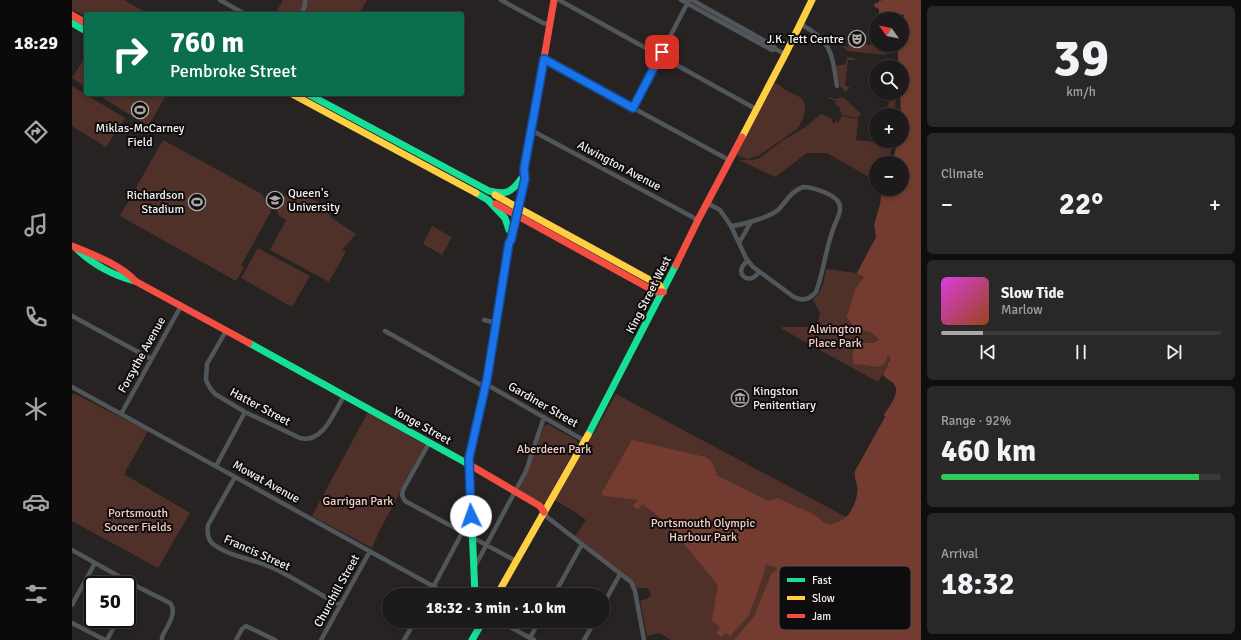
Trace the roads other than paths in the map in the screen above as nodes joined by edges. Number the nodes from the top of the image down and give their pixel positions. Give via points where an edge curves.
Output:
1 (220, 0) edge
2 (305, 0) edge
3 (501, 0) edge
4 (554, 0) edge
5 (559, 0) edge
6 (681, 0) edge
7 (692, 0) edge
8 (812, 0) edge
9 (688, 2) edge
10 (241, 12) edge
11 (303, 12) edge
12 (72, 15) edge
13 (84, 21) edge
14 (72, 24) edge
15 (550, 24) junction
16 (800, 24) junction
17 (72, 29) edge
18 (84, 31) edge
19 (84, 32) edge
20 (776, 49) junction
21 (785, 54) junction
22 (660, 56) junction
23 (544, 59) junction
24 (837, 86) dead end
25 (296, 96) edge
26 (312, 96) edge
27 (633, 108) junction
28 (756, 110) junction
29 (531, 130) junction
30 (729, 160) junction
31 (524, 169) junction
32 (520, 179) junction
33 (489, 191) junction
34 (488, 200) junction
35 (707, 203) junction
36 (516, 206) junction
37 (515, 214) junction
38 (698, 220) junction
39 (751, 222) junction
40 (731, 226) junction
41 (509, 230) junction
42 (509, 243) junction
43 (739, 243) junction
44 (75, 247) edge
45 (748, 261) junction
46 (759, 272) junction
47 (663, 292) junction
48 (181, 306) junction
49 (72, 316) edge
50 (484, 320) dead end
51 (496, 323) junction
52 (226, 331) junction
53 (385, 331) dead end
54 (151, 359) junction
55 (486, 386) junction
56 (72, 387) edge
57 (344, 396) junction
58 (244, 412) junction
59 (121, 414) junction
60 (544, 417) junction
61 (585, 441) junction
62 (430, 443) junction
63 (469, 464) junction
64 (216, 466) junction
65 (235, 477) junction
66 (515, 492) junction
67 (544, 512) junction
68 (471, 516) junction
69 (463, 533) junction
70 (472, 538) junction
71 (582, 544) junction
72 (486, 545) junction
73 (72, 550) edge
74 (370, 551) junction
75 (516, 561) junction
76 (95, 563) junction
77 (474, 568) junction
78 (620, 574) junction
79 (118, 576) edge
80 (136, 586) edge
81 (434, 586) junction
82 (437, 588) edge
83 (475, 588) edge
84 (501, 588) edge
85 (558, 588) edge
86 (610, 593) edge
87 (72, 605) edge
88 (340, 605) junction
89 (72, 623) edge
90 (113, 628) edge
91 (411, 628) edge
92 (477, 628) edge
93 (479, 628) edge
94 (512, 628) edge
95 (536, 628) edge
96 (591, 628) edge
97 (477, 631) junction
98 (532, 639) edge
99 (106, 640) edge
100 (162, 640) edge
101 (236, 640) edge
102 (275, 640) edge
103 (321, 640) edge
104 (404, 640) edge
105 (472, 640) edge
106 (584, 640) edge
107 (644, 640) edge

1 - 10 street
2 - 11 street
3 - 15 street via 543,23
4 - 15 main road
5 - 22 street
6 - 9 street
7 - 20 street
8 - 16 main road, King Street West
9 - 20 street via 772,50
9 - 22 street
12 - 13 main road
14 - 18 main road
15 - 23 main road
16 - 21 main road, King Street West
16 - 24 street via 824,40 832,57
17 - 19 main road
20 - 21 street
21 - 28 main road, King Street West
22 - 27 street
22 - 28 street
23 - 27 street
23 - 29 main road
25 - 34 main road
26 - 33 main road
27 - 30 street
28 - 30 main road, King Street West
29 - 31 main road
29 - 38 street, Alwington Avenue
30 - 35 main road, King Street West
31 - 32 main road
31 - 36 main road via 525,179
32 - 33 main road via 510,192 502,194
32 - 36 main road
33 - 36 main road
34 - 37 main road
34 - 41 main road via 505,218
35 - 38 main road, King Street West
35 - 40 street via 720,210
36 - 37 main road
36 - 47 main road via 659,285
37 - 41 main road
37 - 42 main road
37 - 47 main road via 656,292
38 - 47 main road, King Street West
39 - 40 street
39 - 43 street
39 - 46 street via 775,212 792,192 803,187 810,187 832,196 840,207 813,295 805,300 798,299
40 - 43 street
41 - 42 main road
42 - 51 main road
43 - 45 street
44 - 48 main road, Yonge Street via 100,258
45 - 46 street
45 - 46 street via 741,270 742,276 750,280
47 - 61 main road, King Street West
48 - 52 main road, Yonge Street
48 - 54 street, Forsythe Avenue
49 - 54 street
50 - 51 street
51 - 55 main road
52 - 57 main road, Yonge Street
52 - 58 street, Hatter Street via 207,364 206,380 215,394
53 - 55 street, Gardiner Street via 467,378
54 - 59 street, Forsythe Avenue
55 - 60 street, Gardiner Street
55 - 63 main road via 470,450
56 - 59 street, Mowat Avenue
57 - 58 street, Hatter Street via 322,432 305,440
57 - 62 main road, Yonge Street
58 - 64 street
59 - 64 street, Mowat Avenue
60 - 61 street, Gardiner Street
60 - 66 street via 526,471
61 - 67 main road, King Street West
62 - 63 main road, Yonge Street
62 - 69 street via 402,495 405,501
63 - 66 main road, Yonge Street
63 - 68 main road
64 - 65 street, Mowat Avenue
65 - 74 street, Mowat Avenue
65 - 88 street, Francis Street via 208,525 208,538 212,543 231,554 272,568
66 - 67 main road, Yonge Street via 540,506
66 - 72 street
67 - 71 street, Yonge Street
67 - 75 main road, King Street West
68 - 69 street
68 - 70 main road
69 - 70 street
69 - 81 street
70 - 72 street
70 - 77 main road
71 - 78 street, Yonge Street
71 - 85 street
72 - 75 street
72 - 77 street
73 - 76 street
74 - 81 street, Mowat Avenue
74 - 88 street, Churchill Street
75 - 84 main road, King Street West
76 - 79 street
76 - 87 street
77 - 83 main road
78 - 86 street
78 - 107 street, Yonge Street via 636,591
80 - 100 street via 173,607 173,614
81 - 82 street, Mowat Avenue
88 - 103 street, Churchill Street
89 - 99 street
90 - 99 street
91 - 104 street
92 - 97 main road
93 - 97 main road
94 - 98 street
95 - 98 street
96 - 106 street
97 - 105 main road
101 - 102 street via 246,626

